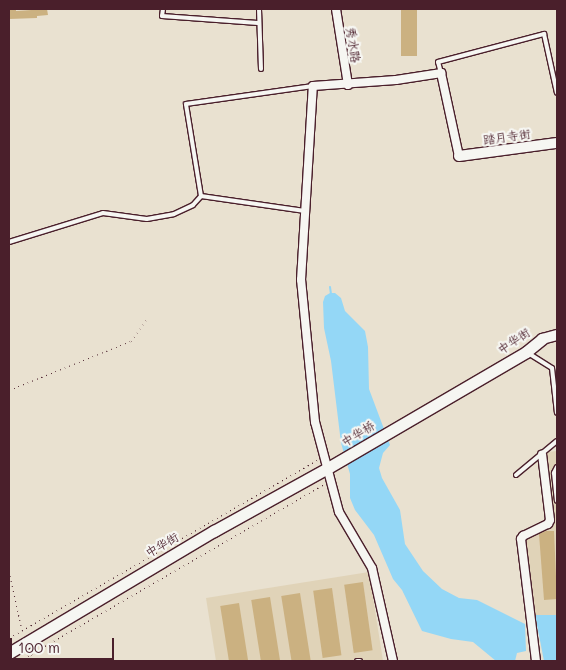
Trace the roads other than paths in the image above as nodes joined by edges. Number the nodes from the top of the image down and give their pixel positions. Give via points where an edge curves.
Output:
1 (163, 9) edge
2 (259, 9) edge
3 (336, 9) edge
4 (258, 22) junction
5 (261, 69) dead end
6 (440, 72) junction
7 (348, 85) junction
8 (313, 86) junction
9 (557, 93) edge
10 (557, 143) edge
11 (459, 156) joint
12 (202, 196) junction
13 (305, 211) junction
14 (9, 242) edge
15 (557, 335) edge
16 (542, 339) joint
17 (526, 352) junction
18 (557, 413) edge
19 (398, 426) joint
20 (557, 441) edge
21 (542, 454) junction
22 (329, 467) junction
23 (557, 467) edge
24 (516, 475) dead end
25 (557, 501) edge
26 (9, 653) edge
27 (392, 661) edge
28 (536, 661) edge

1 - 4 lane via 162,16
2 - 4 lane
3 - 7 street, 秀水路
4 - 5 lane
6 - 7 street
6 - 9 lane via 438,62 544,34
6 - 11 street
7 - 8 street
8 - 12 lane via 186,104
8 - 13 street
10 - 11 street, 踏月寺街
12 - 13 lane
12 - 14 lane via 193,205 174,214 147,219 103,213
13 - 22 street via 300,280 315,422
15 - 16 street
16 - 17 main road, 中华街
17 - 18 lane via 552,368
17 - 19 main road, 中华街
19 - 22 main road, 中华桥
20 - 21 lane
21 - 24 lane
21 - 28 street via 550,520 521,540
22 - 26 main road, 中华街 via 214,530
22 - 27 street via 343,521 372,568
23 - 25 lane via 554,473

